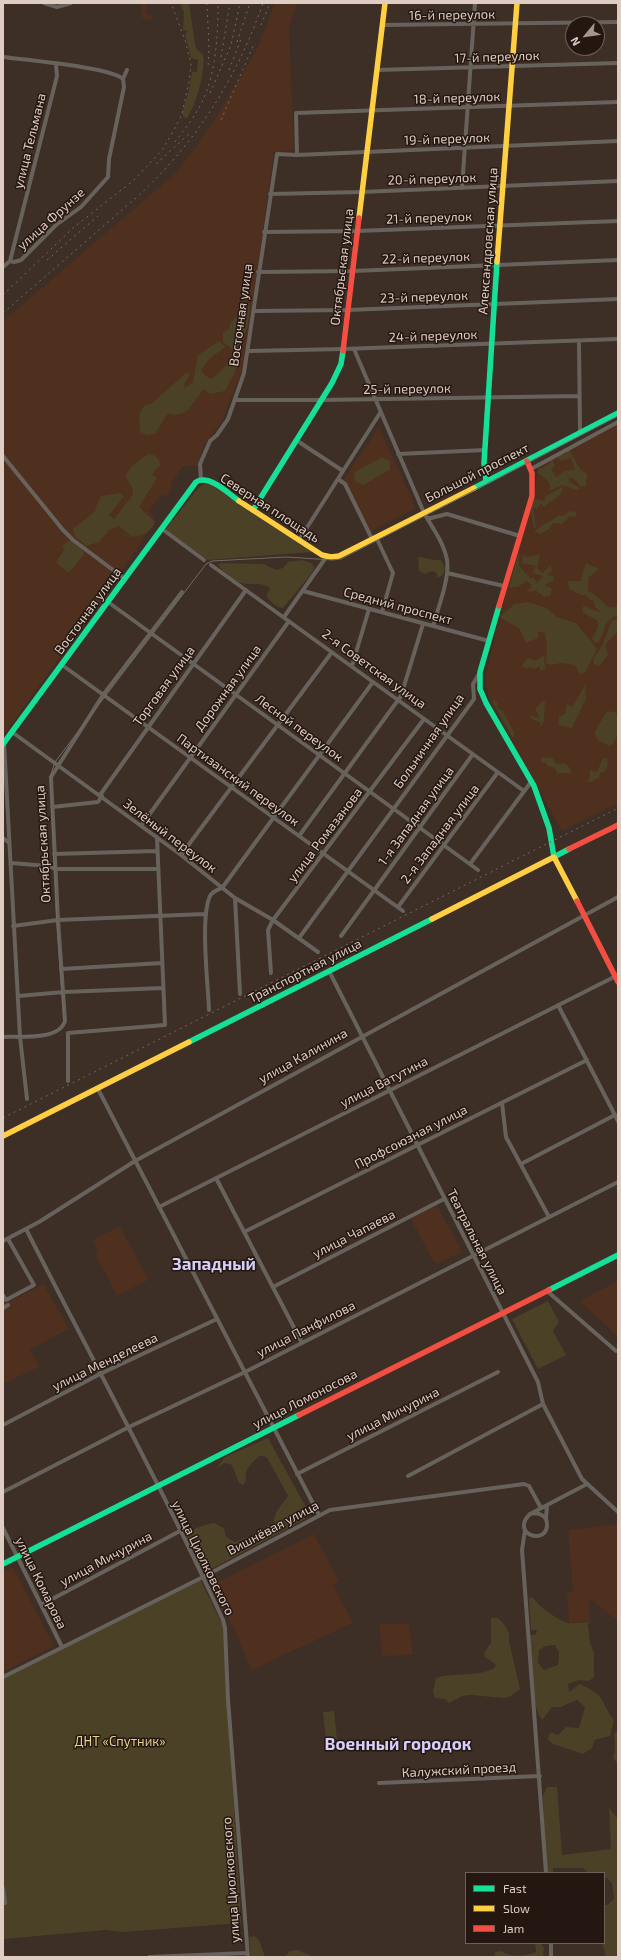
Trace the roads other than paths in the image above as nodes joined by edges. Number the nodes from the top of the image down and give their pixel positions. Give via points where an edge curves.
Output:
1 (44, 3) edge
2 (71, 3) edge
3 (385, 3) edge
4 (475, 3) edge
5 (517, 3) edge
6 (618, 22) edge
7 (516, 24) junction
8 (474, 25) junction
9 (382, 26) junction
10 (3, 57) edge
11 (618, 63) edge
12 (56, 64) junction
13 (512, 66) junction
14 (471, 68) junction
15 (127, 70) dead end
16 (377, 70) junction
17 (123, 78) junction
18 (618, 102) edge
19 (509, 106) junction
20 (468, 108) junction
21 (372, 111) junction
22 (618, 141) edge
23 (506, 147) junction
24 (465, 148) junction
25 (367, 152) junction
26 (277, 154) joint
27 (297, 155) junction
28 (618, 181) edge
29 (503, 186) junction
30 (462, 188) junction
31 (362, 192) junction
32 (270, 194) junction
33 (618, 221) edge
34 (500, 226) junction
35 (357, 231) junction
36 (264, 232) junction
37 (618, 260) edge
38 (10, 261) junction
39 (497, 265) junction
40 (3, 267) edge
41 (353, 271) junction
42 (258, 272) junction
43 (618, 299) edge
44 (494, 304) junction
45 (348, 310) junction
46 (254, 311) junction
47 (618, 339) edge
48 (579, 341) junction
49 (491, 344) junction
50 (343, 349) junction
51 (354, 349) junction
52 (249, 350) junction
53 (579, 396) junction
54 (488, 397) junction
55 (376, 399) junction
56 (235, 400) junction
57 (321, 400) junction
58 (380, 412) junction
59 (618, 412) edge
60 (618, 422) edge
61 (580, 432) junction
62 (296, 440) junction
63 (485, 450) junction
64 (398, 454) junction
65 (3, 456) edge
66 (527, 461) junction
67 (531, 468) junction
68 (343, 471) junction
69 (201, 478) junction
70 (338, 479) junction
71 (486, 481) junction
72 (252, 510) junction
73 (425, 515) junction
74 (162, 529) junction
75 (520, 536) junction
76 (374, 538) junction
77 (299, 540) junction
78 (346, 553) joint
79 (327, 556) junction
80 (204, 560) dead end
81 (211, 565) dead end
82 (447, 573) junction
83 (125, 579) junction
84 (504, 586) junction
85 (246, 590) junction
86 (302, 591) junction
87 (182, 592) dead end
88 (108, 602) junction
89 (369, 609) junction
90 (382, 612) junction
91 (284, 617) junction
92 (289, 621) junction
93 (423, 624) junction
94 (433, 626) junction
95 (150, 632) junction
96 (489, 641) junction
97 (332, 652) junction
98 (193, 663) junction
99 (62, 665) junction
100 (352, 666) junction
101 (480, 672) junction
102 (373, 682) junction
103 (236, 694) junction
104 (104, 695) junction
105 (398, 700) junction
106 (424, 719) junction
107 (278, 724) junction
108 (148, 726) junction
109 (12, 732) junction
110 (448, 736) junction
111 (3, 743) edge
112 (320, 754) junction
113 (473, 754) junction
114 (190, 757) junction
115 (59, 765) junction
116 (498, 772) junction
117 (345, 773) junction
118 (531, 782) junction
119 (231, 787) junction
120 (370, 791) junction
121 (524, 791) junction
122 (101, 796) junction
123 (52, 807) junction
124 (394, 809) junction
125 (273, 817) junction
126 (618, 825) edge
127 (141, 826) junction
128 (420, 827) junction
129 (299, 836) junction
130 (157, 837) junction
131 (3, 838) edge
132 (8, 842) junction
133 (444, 845) junction
134 (156, 851) junction
135 (323, 853) junction
136 (54, 854) junction
137 (181, 855) junction
138 (554, 857) junction
139 (11, 863) junction
140 (470, 864) junction
141 (55, 869) junction
142 (157, 869) junction
143 (478, 870) dead end
144 (348, 872) junction
145 (222, 888) junction
146 (374, 890) junction
147 (618, 897) edge
148 (235, 898) junction
149 (398, 907) junction
150 (403, 911) dead end
151 (204, 914) junction
152 (584, 915) junction
153 (160, 917) junction
154 (58, 920) junction
155 (274, 920) junction
156 (13, 926) junction
157 (341, 936) dead end
158 (299, 938) junction
159 (318, 952) dead end
160 (162, 963) junction
161 (61, 970) junction
162 (329, 971) junction
163 (271, 972) dead end
164 (616, 975) edge
165 (618, 982) edge
166 (163, 988) junction
167 (64, 992) junction
168 (240, 994) dead end
169 (18, 996) junction
170 (558, 1005) junction
171 (209, 1010) dead end
172 (362, 1036) junction
173 (3, 1037) edge
174 (20, 1037) junction
175 (587, 1060) junction
176 (68, 1081) dead end
177 (98, 1089) junction
178 (388, 1091) junction
179 (26, 1099) dead end
180 (502, 1103) junction
181 (615, 1115) junction
182 (618, 1121) edge
183 (3, 1136) edge
184 (416, 1146) junction
185 (135, 1161) junction
186 (521, 1164) junction
187 (216, 1178) junction
188 (618, 1182) edge
189 (444, 1199) junction
190 (159, 1207) junction
191 (549, 1217) junction
192 (26, 1229) junction
193 (244, 1232) junction
194 (8, 1238) junction
195 (3, 1241) edge
196 (618, 1255) edge
197 (473, 1256) junction
198 (273, 1287) junction
199 (547, 1291) junction
200 (3, 1295) edge
201 (8, 1305) dead end
202 (3, 1308) edge
203 (502, 1313) junction
204 (217, 1319) junction
205 (302, 1343) junction
206 (616, 1351) dead end
207 (245, 1372) junction
208 (498, 1372) dead end
209 (100, 1374) junction
210 (543, 1404) junction
211 (3, 1425) edge
212 (129, 1427) junction
213 (273, 1427) junction
214 (297, 1474) junction
215 (408, 1476) dead end
216 (587, 1484) junction
217 (157, 1486) junction
218 (3, 1492) edge
219 (547, 1505) junction
220 (541, 1508) junction
221 (618, 1512) edge
222 (530, 1514) junction
223 (319, 1515) junction
224 (546, 1519) junction
225 (3, 1528) edge
226 (525, 1530) junction
227 (180, 1531) junction
228 (18, 1557) junction
229 (3, 1564) edge
230 (203, 1577) junction
231 (41, 1605) junction
232 (62, 1647) junction
233 (3, 1677) edge
234 (540, 1776) junction
235 (379, 1783) dead end
236 (546, 1872) edge
237 (3, 1888) edge
238 (5, 1903) dead end
239 (550, 1944) edge
240 (247, 1955) edge
241 (148, 1957) edge
242 (551, 1957) edge

1 - 2 street via 57,7
3 - 9 main road, Октябрьская улица
4 - 8 street
5 - 7 main road, Александровская улица
6 - 7 street, 16-й переулок
7 - 8 street, 16-й переулок
7 - 13 main road, Александровская улица
8 - 9 street, 16-й переулок
8 - 14 street
9 - 16 main road, Октябрьская улица
10 - 12 street
11 - 13 street, 17-й переулок
12 - 17 street via 112,73
12 - 38 street, улица Тельмана via 56,76
13 - 14 street, 17-й переулок
13 - 19 main road, Александровская улица
14 - 16 street, 17-й переулок
14 - 20 street
15 - 17 street, улица Фрунзе
16 - 21 main road, Октябрьская улица
17 - 38 street, улица Фрунзе via 124,87 109,159 108,177 81,207 56,225 20,260
18 - 19 street, 18-й переулок
19 - 20 street, 18-й переулок
19 - 23 main road, Александровская улица
20 - 21 street, 18-й переулок
20 - 24 street
21 - 25 main road, Октябрьская улица
21 - 27 street, 18-й переулок via 296,113
22 - 23 street, 19-й переулок
23 - 24 street, 19-й переулок
23 - 29 main road, Александровская улица
24 - 25 street, 19-й переулок
24 - 30 street
25 - 27 street, 19-й переулок
25 - 31 main road, Октябрьская улица
26 - 27 street, 19-й переулок
26 - 32 street, Восточная улица
28 - 29 street, 20-й переулок
29 - 30 street, 20-й переулок
29 - 34 main road, Александровская улица
30 - 31 street, 20-й переулок
31 - 32 street, 20-й переулок
31 - 35 main road, Октябрьская улица
32 - 36 street, Восточная улица
33 - 34 street, 21-й переулок
34 - 35 street, 21-й переулок
34 - 39 main road, Александровская улица
35 - 36 street, 21-й переулок
35 - 41 main road, Октябрьская улица
36 - 42 street, Восточная улица
37 - 39 street, 22-й переулок
38 - 40 street
39 - 41 street, 22-й переулок
39 - 44 main road, Александровская улица
41 - 42 street, 22-й переулок
41 - 45 main road, Октябрьская улица
42 - 46 street, Восточная улица
43 - 44 street, 23-й переулок
44 - 45 street, 23-й переулок
44 - 49 main road, Александровская улица
45 - 46 street, 23-й переулок
45 - 50 main road, Октябрьская улица
46 - 52 street, Восточная улица
47 - 48 street, 24-й переулок
48 - 49 street, 24-й переулок
48 - 53 street
49 - 51 street, 24-й переулок
49 - 54 main road, Александровская улица
50 - 51 street, 24-й переулок
50 - 52 street, 24-й переулок
50 - 57 main road, Октябрьская улица via 339,371
51 - 55 street
52 - 56 street, Восточная улица
53 - 54 street, 25-й переулок
53 - 61 street
54 - 55 street, 25-й переулок
54 - 63 main road, Александровская улица
55 - 57 street, 25-й переулок
55 - 58 street
56 - 57 street, 25-й переулок
56 - 69 street, Восточная улица via 228,419 210,441 200,464
57 - 62 main road, Октябрьская улица
58 - 64 street
58 - 68 street
59 - 61 main road, Большой проспект
60 - 67 street, Большой проспект
61 - 66 main road, Большой проспект
62 - 68 street
62 - 72 main road, Октябрьская улица
63 - 64 street
63 - 71 main road, Александровская улица
64 - 73 street
65 - 83 street via 63,530
66 - 67 main road, Больничная улица
66 - 71 main road, Большой проспект
67 - 75 main road, Больничная улица via 532,496
68 - 70 street
69 - 72 main road, Северная площадь via 208,480
69 - 74 main road, Восточная улица
70 - 76 street via 345,484
70 - 77 street
71 - 73 main road, Большой проспект
72 - 77 main road, Северная площадь
73 - 75 street via 431,518 447,514
73 - 76 main road, Большой проспект
73 - 82 street via 444,551
74 - 80 street
74 - 83 main road, Восточная улица
75 - 84 main road, Больничная улица
76 - 78 main road, Большой проспект
76 - 90 street via 393,573
77 - 79 main road, Северная площадь
78 - 79 main road, Северная площадь
79 - 86 street, Северная площадь
81 - 85 street, 2-я Советская улица
82 - 84 street
82 - 94 street
83 - 88 main road, Восточная улица
84 - 96 main road, Больничная улица
85 - 91 street, 2-я Советская улица
85 - 98 street, Торговая улица
86 - 89 street, Средний проспект
86 - 91 street, Северная площадь
87 - 95 street, Октябрьская улица
88 - 95 street, Лесной переулок
88 - 99 main road, Восточная улица
89 - 90 street, Средний проспект
89 - 100 street
90 - 93 street, Средний проспект
91 - 92 street, 2-я Советская улица
92 - 97 street, 2-я Советская улица
92 - 103 street, Дорожная улица
93 - 94 street, Средний проспект
93 - 105 street
94 - 96 street, Средний проспект
95 - 98 street, Лесной переулок
95 - 104 street, Октябрьская улица
96 - 101 main road, Больничная улица
97 - 100 street, 2-я Советская улица
97 - 107 street
98 - 103 street, Лесной переулок
98 - 108 street, Торговая улица
99 - 104 street, Партизанский переулок
99 - 109 main road, Восточная улица
100 - 102 street, 2-я Советская улица
101 - 110 street, Больничная улица via 473,684 474,699
101 - 118 main road via 480,689 486,703
102 - 105 street, 2-я Советская улица
102 - 112 street
103 - 107 street, Лесной переулок
103 - 114 street, Дорожная улица
104 - 108 street, Партизанский переулок
104 - 115 street, Октябрьская улица
105 - 106 street, 2-я Советская улица
105 - 117 street
106 - 110 street, 2-я Советская улица
106 - 120 street, улица Ромазанова
107 - 112 street, Лесной переулок
107 - 119 street
108 - 114 street, Партизанский переулок
108 - 122 street, Торговая улица
109 - 111 main road, Восточная улица
109 - 115 street, Зелёный переулок
110 - 113 street, 2-я Советская улица
110 - 124 street, Больничная улица
111 - 132 street, Восточная улица
112 - 117 street, Лесной переулок
112 - 125 street
113 - 116 street, 2-я Советская улица
113 - 128 street, 1-я Западная улица
114 - 119 street, Партизанский переулок
114 - 127 street, Дорожная улица
115 - 122 street, Зелёный переулок
115 - 123 street, Октябрьская улица via 51,777
116 - 121 street, 2-я Советская улица
116 - 133 street, 2-я Западная улица
117 - 120 street, Лесной переулок
117 - 129 street
118 - 121 street
118 - 138 main road via 549,828
119 - 125 street, Партизанский переулок
119 - 137 street
120 - 124 street, Лесной переулок
120 - 135 street, улица Ромазанова
121 - 140 street
122 - 123 street via 98,802
122 - 127 street, Зелёный переулок
123 - 136 street, Октябрьская улица
124 - 128 street, Лесной переулок
124 - 144 street, Больничная улица
125 - 129 street, Партизанский переулок
125 - 145 street
126 - 138 main road, Транспортная улица
127 - 130 street, Зелёный переулок
128 - 133 street, Лесной переулок
128 - 146 street, 1-я Западная улица
129 - 135 street, Партизанский переулок
130 - 134 street
130 - 137 street, Зелёный переулок
131 - 132 street
132 - 139 street, Восточная улица
133 - 140 street, Лесной переулок
133 - 149 street, 2-я Западная улица
134 - 136 street
134 - 142 street
135 - 144 street, Партизанский переулок
135 - 155 street, улица Ромазанова
136 - 141 street, Октябрьская улица
137 - 145 street, Зелёный переулок
138 - 152 main road
138 - 162 main road, Транспортная улица
139 - 141 street via 48,866
139 - 156 street, Восточная улица
140 - 143 street, Лесной переулок
141 - 142 street
141 - 154 street, Октябрьская улица
142 - 153 street
144 - 146 street, Партизанский переулок
144 - 158 street, Больничная улица
145 - 148 street, Зелёный переулок
145 - 151 street via 212,893
146 - 149 street, Партизанский переулок
146 - 157 street, 1-я Западная улица
147 - 152 street, улица Калинина
148 - 155 street, Зелёный переулок
148 - 168 street
149 - 150 street, Партизанский переулок
151 - 153 street
151 - 171 street
152 - 164 main road
152 - 172 street, улица Калинина
153 - 154 street
153 - 160 street
154 - 156 street
154 - 161 street, Октябрьская улица
155 - 158 street, Зелёный переулок
155 - 163 street, улица Ромазанова via 268,930
156 - 169 street, Восточная улица
158 - 159 street, Зелёный переулок
160 - 161 street
160 - 166 street
161 - 167 street, Октябрьская улица
162 - 172 street, Театральная улица
162 - 177 main road, Транспортная улица
164 - 165 main road
164 - 170 street, улица Ватутина
166 - 167 street
166 - 176 street via 165,1025 68,1033
167 - 169 street
167 - 174 street, Октябрьская улица via 65,1022 61,1029 52,1034
169 - 174 street, Восточная улица
170 - 175 street
170 - 178 street, улица Ватутина
172 - 178 street, Театральная улица
172 - 185 street, улица Калинина
173 - 174 street
174 - 179 street, Восточная улица
175 - 180 street, Профсоюзная улица
175 - 181 street
177 - 183 main road, Транспортная улица
177 - 185 street
178 - 184 street, Театральная улица
178 - 187 street, улица Ватутина
180 - 184 street, Профсоюзная улица
180 - 186 street via 506,1137
181 - 182 street
181 - 186 street
184 - 189 street, Театральная улица
184 - 193 street, Профсоюзная улица
185 - 190 street
185 - 192 street, улица Калинина
186 - 191 street
187 - 190 street, улица Ватутина
187 - 193 street
188 - 191 street, улица Панфилова
189 - 197 street, Театральная улица
189 - 198 street, улица Чапаева
190 - 204 street
191 - 197 street, улица Панфилова
192 - 194 street, улица Калинина
192 - 209 street, улица Циолковского
193 - 198 street
194 - 195 street, улица Калинина
194 - 200 street via 34,1285 6,1300
196 - 199 main road, улица Ломоносова
197 - 203 street, Театральная улица
197 - 205 street, улица Панфилова
198 - 205 street
199 - 203 main road, улица Ломоносова
199 - 206 street
201 - 202 street
203 - 210 street, Театральная улица via 538,1382
203 - 213 main road, улица Ломоносова
204 - 207 street
204 - 209 street, улица Менделеева
205 - 207 street, улица Панфилова
207 - 212 street, улица Панфилова
207 - 213 street
208 - 214 street, улица Мичурина
209 - 211 street, улица Менделеева
209 - 212 street, улица Циолковского
210 - 215 street
210 - 216 street, Театральная улица
212 - 217 street, улица Циолковского
212 - 218 street, улица Панфилова
213 - 214 street
213 - 217 main road, улица Ломоносова
214 - 223 street
216 - 219 street
216 - 221 street, Театральная улица
217 - 227 street, улица Циолковского
217 - 228 main road, улица Ломоносова
219 - 220 street
219 - 224 street
220 - 222 street
220 - 223 street, Вишнёвая улица via 529,1486 524,1484 330,1510
222 - 224 street via 542,1514
222 - 226 street via 525,1518
223 - 230 street, Вишнёвая улица
224 - 226 street via 546,1531 541,1535 529,1535
225 - 228 street, улица Комарова
226 - 234 street via 522,1550
227 - 230 street, улица Циолковского
227 - 231 street, улица Мичурина
228 - 229 main road, улица Ломоносова
228 - 231 street, улица Комарова
230 - 232 street, Вишнёвая улица
230 - 240 street, улица Циолковского via 225,1628
231 - 232 street, улица Комарова
232 - 233 street, Вишнёвая улица
234 - 235 street, Калужский проезд
234 - 236 street
237 - 238 street
239 - 242 street
240 - 241 street, улица Циолковского

